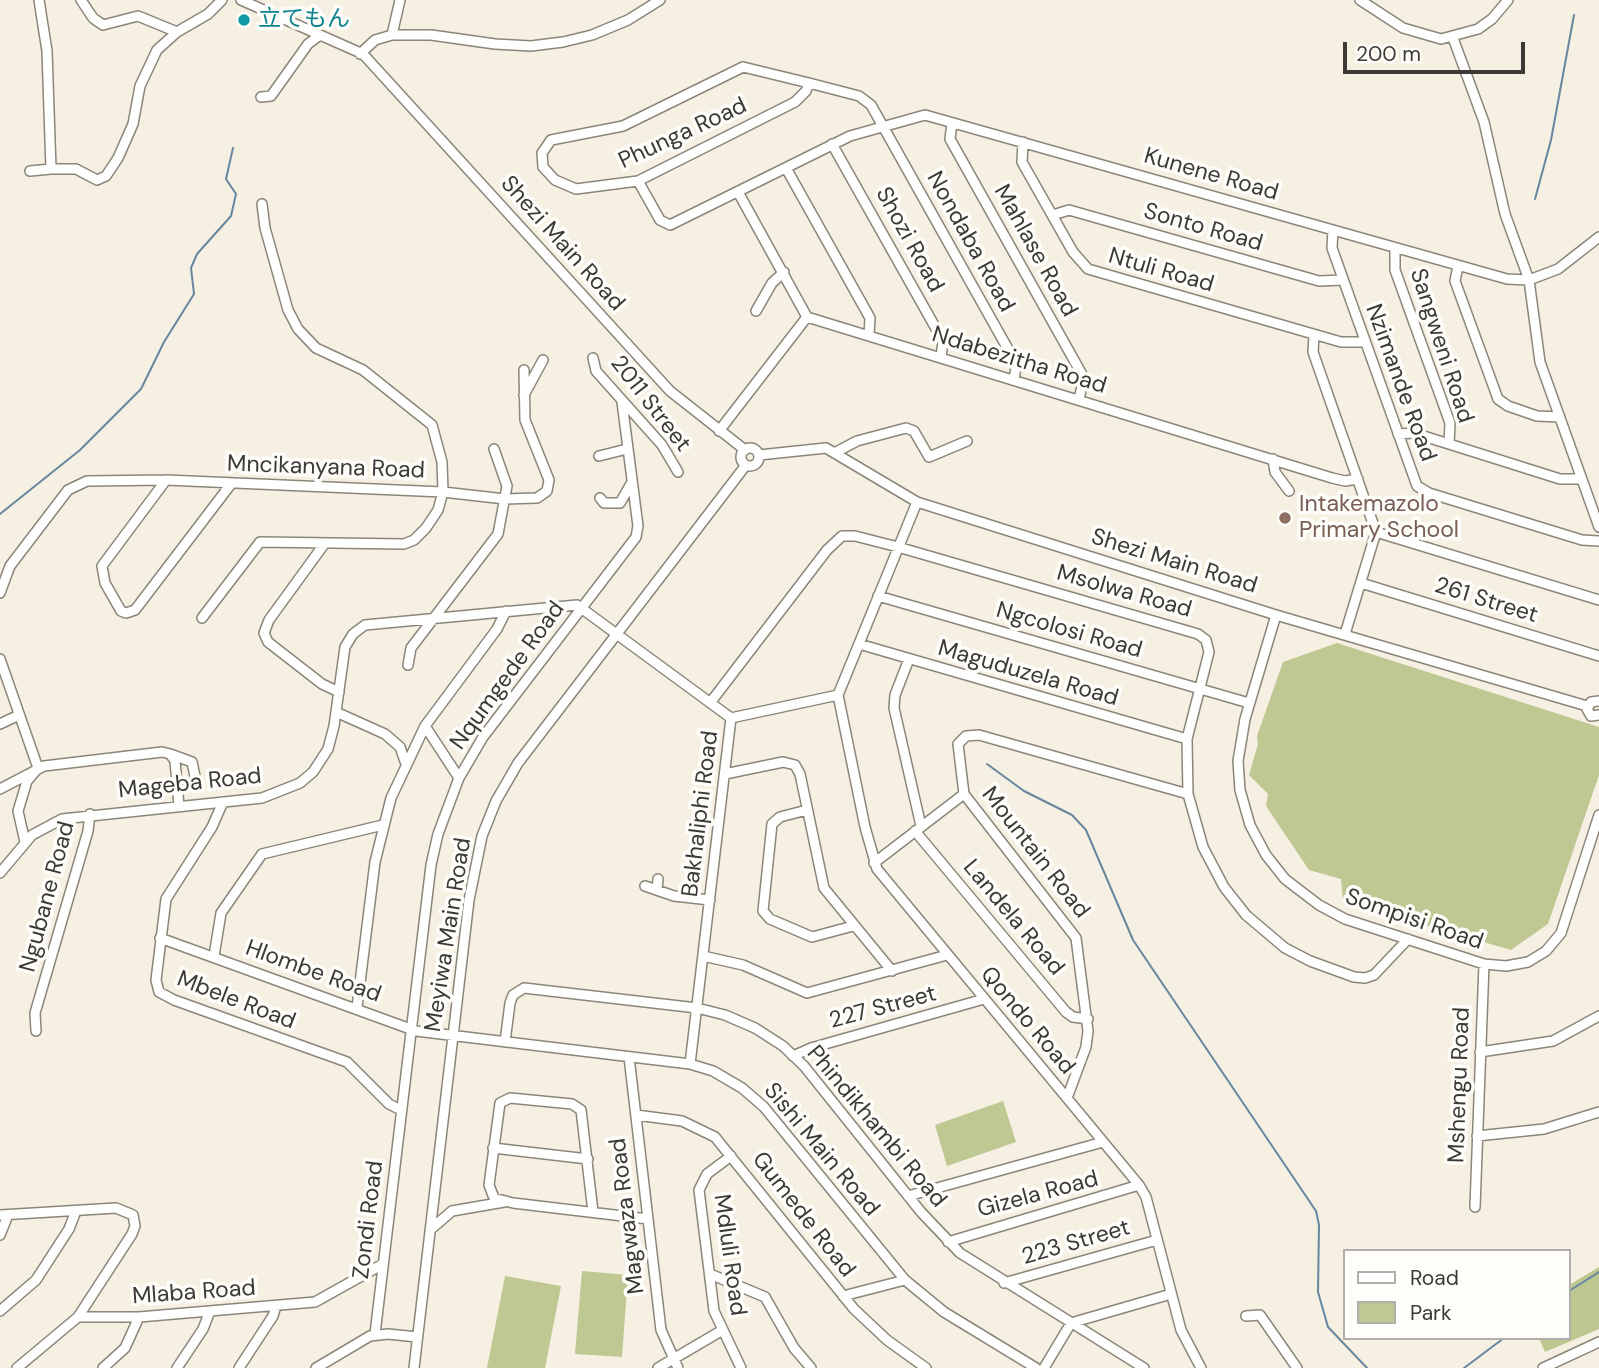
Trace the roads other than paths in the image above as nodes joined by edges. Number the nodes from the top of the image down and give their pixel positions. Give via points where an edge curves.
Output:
1 (39, 0) edge
2 (81, 0) edge
3 (222, 0) edge
4 (242, 0) edge
5 (400, 0) edge
6 (660, 0) edge
7 (1360, 0) edge
8 (1508, 1) edge
9 (177, 33) junction
10 (320, 35) junction
11 (392, 35) junction
12 (1453, 38) junction
13 (360, 54) junction
14 (808, 83) junction
15 (261, 97) dead end
16 (951, 122) junction
17 (882, 126) junction
18 (1023, 142) junction
19 (832, 144) junction
20 (786, 168) junction
21 (51, 169) junction
22 (30, 171) dead end
23 (638, 181) junction
24 (738, 192) junction
25 (262, 204) dead end
26 (1052, 215) junction
27 (1333, 230) junction
28 (1599, 237) edge
29 (1395, 248) junction
30 (1458, 266) junction
31 (784, 272) junction
32 (1343, 280) junction
33 (1530, 280) junction
34 (755, 311) dead end
35 (807, 317) junction
36 (869, 335) junction
37 (1314, 335) junction
38 (1365, 342) junction
39 (941, 357) junction
40 (593, 358) dead end
41 (543, 360) dead end
42 (524, 370) dead end
43 (1014, 380) junction
44 (523, 396) junction
45 (1079, 399) junction
46 (622, 402) junction
47 (1560, 417) junction
48 (719, 430) junction
49 (1398, 434) junction
50 (967, 441) dead end
51 (1449, 444) junction
52 (494, 449) dead end
53 (627, 449) junction
54 (744, 450) junction
55 (836, 452) junction
56 (759, 455) junction
57 (599, 456) dead end
58 (1273, 459) junction
59 (746, 464) junction
60 (678, 472) dead end
61 (1358, 479) junction
62 (166, 480) junction
63 (1582, 480) junction
64 (632, 482) junction
65 (231, 484) junction
66 (1289, 491) dead end
67 (443, 492) junction
68 (600, 498) dead end
69 (505, 499) junction
70 (917, 502) junction
71 (1599, 527) edge
72 (1376, 532) junction
73 (1599, 541) edge
74 (325, 543) junction
75 (898, 547) junction
76 (1361, 583) junction
77 (0, 593) edge
78 (878, 596) junction
79 (1599, 600) edge
80 (583, 607) junction
81 (506, 611) junction
82 (1276, 615) junction
83 (202, 618) dead end
84 (434, 618) junction
85 (617, 632) junction
86 (1345, 634) junction
87 (859, 644) junction
88 (1599, 656) edge
89 (0, 659) edge
90 (909, 659) junction
91 (408, 665) dead end
92 (1199, 688) junction
93 (338, 692) junction
94 (838, 695) junction
95 (1599, 701) edge
96 (710, 703) junction
97 (1249, 703) junction
98 (1587, 706) junction
99 (336, 712) junction
100 (19, 715) junction
101 (1599, 715) edge
102 (731, 718) junction
103 (0, 724) edge
104 (425, 726) junction
105 (1187, 739) junction
106 (166, 753) junction
107 (406, 764) junction
108 (38, 768) junction
109 (725, 774) junction
110 (459, 778) junction
111 (196, 781) dead end
112 (0, 789) edge
113 (964, 794) junction
114 (1188, 794) junction
115 (223, 802) junction
116 (180, 806) junction
117 (807, 810) junction
118 (90, 814) junction
119 (1599, 815) edge
120 (383, 825) junction
121 (918, 828) junction
122 (25, 842) junction
123 (874, 863) junction
124 (0, 873) edge
125 (658, 879) dead end
126 (645, 887) dead end
127 (657, 890) junction
128 (710, 900) junction
129 (853, 926) junction
130 (160, 938) junction
131 (1408, 939) junction
132 (947, 955) junction
133 (214, 956) junction
134 (703, 956) junction
135 (1484, 964) junction
136 (892, 971) junction
137 (984, 999) junction
138 (357, 1007) junction
139 (697, 1008) junction
140 (1599, 1016) edge
141 (1088, 1019) junction
142 (411, 1029) junction
143 (37, 1031) dead end
144 (453, 1036) junction
145 (505, 1042) junction
146 (1480, 1052) junction
147 (793, 1056) junction
148 (629, 1057) junction
149 (690, 1064) junction
150 (1067, 1098) junction
151 (401, 1110) junction
152 (1599, 1112) edge
153 (636, 1115) junction
154 (1477, 1136) junction
155 (1103, 1142) junction
156 (493, 1148) junction
157 (732, 1156) junction
158 (588, 1159) junction
159 (1139, 1185) junction
160 (908, 1196) junction
161 (505, 1202) junction
162 (1475, 1208) dead end
163 (76, 1210) junction
164 (593, 1212) junction
165 (4, 1215) edge
166 (648, 1219) junction
167 (430, 1230) junction
168 (0, 1235) edge
169 (1157, 1240) junction
170 (947, 1242) junction
171 (383, 1264) junction
172 (710, 1274) junction
173 (905, 1280) junction
174 (1004, 1283) junction
175 (1171, 1294) junction
176 (843, 1296) junction
177 (276, 1306) junction
178 (0, 1311) edge
179 (210, 1311) junction
180 (1246, 1316) dead end
181 (78, 1317) junction
182 (139, 1317) junction
183 (1071, 1323) junction
184 (721, 1331) junction
185 (375, 1334) junction
186 (417, 1337) junction
187 (1599, 1342) edge
188 (676, 1364) edge
189 (320, 1367) edge
190 (17, 1368) edge
191 (103, 1368) edge
192 (177, 1368) edge
193 (239, 1368) edge
194 (414, 1368) edge
195 (658, 1368) edge
196 (741, 1368) edge
197 (811, 1368) edge
198 (926, 1368) edge
199 (1036, 1368) edge
200 (1044, 1368) edge
201 (1144, 1368) edge
202 (1200, 1368) edge
203 (1297, 1368) edge
204 (1543, 1368) edge

1 - 21 street via 47,51
2 - 9 street via 103,25 138,16
3 - 9 street
4 - 10 street
5 - 11 street
6 - 11 street via 592,35 563,42 495,44
7 - 12 street via 1418,35
8 - 12 street via 1478,29
9 - 21 street via 157,50 146,68 133,124 108,173 97,180 76,169
10 - 13 street
10 - 15 street via 308,44 271,96
11 - 13 street via 375,40
12 - 33 street via 1484,122 1503,206
13 - 48 street, Shezi Main Road via 670,391
14 - 17 street via 867,100
14 - 23 street, Phunga Road via 795,102
14 - 23 street, Phunga Road via 737,69 623,126 551,140 542,153 543,167 565,186 594,189
16 - 17 street, Kunene Road via 925,115
16 - 18 street, Kunene Road
16 - 45 street, Mahlase Road via 949,135 954,146 1083,378
17 - 19 street, Kunene Road
17 - 43 street, Nondaba Road via 1013,358
18 - 26 street, Ntuli Road via 1022,162
18 - 27 street, Kunene Road
19 - 20 street, Kunene Road
19 - 39 street, Shozi Road via 943,341
20 - 24 street, Kunene Road
20 - 36 street via 867,313
21 - 22 street
23 - 24 street, Kunene Road via 666,225
24 - 31 street
25 - 67 street via 288,310 298,329 316,348 363,370 432,425 442,461
26 - 32 street, Sonto Road via 1069,210 1319,281
26 - 37 street, Ntuli Road via 1079,262 1088,269
27 - 29 street, Kunene Road
27 - 32 street, Nzimande Road via 1331,243
28 - 33 street via 1569,262
29 - 30 street, Kunene Road
29 - 51 street, Sangweni Road via 1395,270 1450,423
30 - 33 street, Kunene Road
30 - 47 street via 1454,281 1498,398 1536,416
31 - 34 street
31 - 35 street
32 - 38 street, Nzimande Road
33 - 47 street via 1536,346
35 - 36 street, Ndabezitha Road
35 - 48 street
36 - 39 street, Ndabezitha Road
37 - 38 street, Ntuli Road via 1350,344
37 - 61 street via 1313,352
38 - 49 street, Nzimande Road
39 - 43 street, Ndabezitha Road
40 - 46 street, 2011 Street via 596,371
41 - 44 street
42 - 44 street
43 - 45 street, Ndabezitha Road
44 - 69 street via 525,420 550,486 537,498
45 - 58 street, Ndabezitha Road
46 - 53 street, Nqumgede Road
46 - 60 street, 2011 Street via 662,445
47 - 63 street
48 - 54 street, Shezi Main Road
49 - 51 street via 1413,433
49 - 73 street, Nzimande Road via 1412,475 1422,489 1582,540
50 - 55 street via 929,457 914,431 906,428 857,441
51 - 63 street, Sangweni Road via 1560,479
52 - 69 street via 507,486
53 - 57 street
53 - 64 street, Nqumgede Road
54 - 56 street, Shezi Main Road via 753,449
54 - 59 street
55 - 56 street, Shezi Main Road via 818,447
55 - 70 street, Shezi Main Road
56 - 59 street, Shezi Main Road via 757,463
58 - 61 street, Ndabezitha Road via 1340,480
58 - 66 street via 1275,472
59 - 85 street, Meyiwa Main Road
61 - 72 street
62 - 65 street, Mncikanyana Road
62 - 65 street via 102,566 105,583 126,613 135,610
62 - 77 street, Mncikanyana Road via 87,481 72,486 10,566
63 - 71 street
64 - 68 street via 620,503 604,503
64 - 80 street, Nqumgede Road via 636,537
65 - 67 street, Mncikanyana Road
67 - 69 street
67 - 74 street, Mncikanyana Road via 435,515 410,542
69 - 84 street via 498,534
70 - 75 street
70 - 82 street, Shezi Main Road
72 - 76 street
72 - 79 street
74 - 83 street, Mncikanyana Road via 260,542
74 - 93 street via 264,633 268,642
75 - 78 street
75 - 92 street, Msolwa Road via 1202,635 1209,652
75 - 96 street, Msolwa Road via 855,536 837,539
76 - 86 street
76 - 88 street, 261 Street
78 - 87 street
78 - 92 street, Ngcolosi Road
80 - 81 street, Mageba Road
80 - 85 street
80 - 110 street, Nqumgede Road via 483,737
81 - 84 street, Mageba Road
81 - 104 street
82 - 86 street, Shezi Main Road
82 - 97 street, Sompisi Road
84 - 91 street via 411,648
84 - 93 street, Mageba Road via 360,628 345,647
85 - 96 street
85 - 144 street, Meyiwa Main Road via 518,763 496,801 482,836 469,900
86 - 98 street, Shezi Main Road
87 - 90 street, Maguduzela Road
87 - 94 street
89 - 100 street
90 - 105 street, Maguduzela Road
90 - 121 street, Landela Road via 894,708
92 - 97 street, Ngcolosi Road
92 - 105 street, Msolwa Road
93 - 99 street, Mageba Road
94 - 102 street, Bakhaliphi Road
94 - 123 street, Qondo Road
95 - 98 street
96 - 102 street
97 - 131 street, Sompisi Road via 1238,761 1240,790 1250,825 1266,855 1285,879 1319,905 1345,919
98 - 101 street via 1589,714
99 - 107 street via 385,734 399,745
99 - 115 street, Mageba Road via 328,749 300,783 273,796
100 - 103 street
100 - 108 street
102 - 109 street, Bakhaliphi Road
104 - 107 street
104 - 110 street
105 - 114 street, Msolwa Road
106 - 108 street via 74,760
106 - 111 street via 192,762
106 - 116 street via 175,761
107 - 120 street
108 - 112 street
108 - 122 street via 27,781 18,811
109 - 117 street via 792,762 800,774
109 - 128 street, Bakhaliphi Road
110 - 142 street, Nqumgede Road via 431,865
113 - 114 street, Mountain Road via 957,748 963,738 973,734
113 - 121 street
113 - 141 street, Mountain Road via 1074,935
114 - 131 street, Msolwa Road via 1199,836 1217,876 1246,915 1285,948 1361,979 1374,975
115 - 116 street, Mageba Road
115 - 130 street, Mbele Road via 166,899
116 - 118 street, Mageba Road
117 - 129 street via 824,888
117 - 129 street via 780,817 772,824 763,911 770,919 812,937
118 - 122 street, Mageba Road via 50,823
118 - 143 street, Ngubane Road via 35,1013
119 - 135 street, Sompisi Road via 1567,919 1555,943 1528,962
120 - 133 street via 261,854 222,913
120 - 138 street
121 - 123 street
121 - 141 street, Landela Road via 1066,1012
122 - 124 street, Mageba Road
123 - 132 street, Qondo Road
125 - 127 street
126 - 127 street
127 - 128 street
128 - 134 street, Bakhaliphi Road
129 - 136 street
130 - 133 street, Hlombe Road
130 - 151 street, Mbele Road via 156,980 162,995 347,1062
131 - 135 street, Sompisi Road
132 - 136 street
132 - 137 street, Qondo Road
133 - 138 street, Hlombe Road
134 - 136 street via 743,965 802,993
134 - 139 street, Bakhaliphi Road
135 - 146 street, Mshengu Road
137 - 147 street, 227 Street
137 - 150 street, Qondo Road
138 - 142 street, Hlombe Road
139 - 145 street, Phindikhambi Road via 524,988 510,1003
139 - 147 street, Phindikhambi Road via 755,1028
139 - 149 street, Bakhaliphi Road
140 - 146 street via 1553,1041
141 - 150 street, Mountain Road via 1086,1048
142 - 144 street, Hlombe Road
142 - 151 street, Nqumgede Road
144 - 145 street, Sishi Main Road
144 - 167 street, Meyiwa Main Road
145 - 148 street, Sishi Main Road
146 - 154 street, Mshengu Road
147 - 160 street, Phindikhambi Road
148 - 149 street, Sishi Main Road
148 - 153 street, Magwaza Road
149 - 173 street, Sishi Main Road via 726,1078 764,1107
150 - 155 street, Qondo Road
151 - 171 street, Zondi Road
152 - 154 street via 1544,1129
153 - 157 street, Gumede Road via 696,1126
153 - 166 street, Magwaza Road
154 - 162 street, Mshengu Road
155 - 159 street, Qondo Road
155 - 160 street
156 - 158 street
156 - 158 street via 498,1110 505,1099 572,1104 581,1110
156 - 161 street via 489,1190
157 - 172 street, Mdluli Road via 707,1174 699,1190
157 - 176 street, Gumede Road
158 - 164 street
159 - 169 street, Qondo Road
159 - 170 street, Gizela Road
160 - 170 street, Phindikhambi Road
161 - 164 street
161 - 167 street via 452,1211
163 - 165 street
163 - 178 street via 36,1280
163 - 181 street via 123,1209 132,1215 135,1227
164 - 166 street
165 - 168 street
166 - 188 street, Magwaza Road via 661,1330
167 - 186 street, Meyiwa Main Road
169 - 174 street, 223 Street
169 - 175 street, Qondo Road
170 - 174 street, Phindikhambi Road
171 - 177 street, Mlaba Road via 323,1300
171 - 185 street, Zondi Road
172 - 184 street, Mdluli Road
172 - 197 street via 765,1297
173 - 176 street
173 - 199 street, Sishi Main Road via 953,1317
174 - 183 street, Phindikhambi Road
175 - 183 street
175 - 202 street, Qondo Road
176 - 198 street, Gumede Road via 887,1340
177 - 179 street, Mlaba Road
177 - 193 street
179 - 182 street, Mlaba Road
179 - 192 street
180 - 203 street via 1260,1315
181 - 182 street, Mlaba Road
181 - 190 street
182 - 191 street via 125,1348
183 - 200 street
183 - 201 street, Phindikhambi Road
184 - 188 street
184 - 196 street, Mdluli Road
185 - 186 street
185 - 189 street
186 - 194 street, Meyiwa Main Road
187 - 204 street
188 - 195 street

